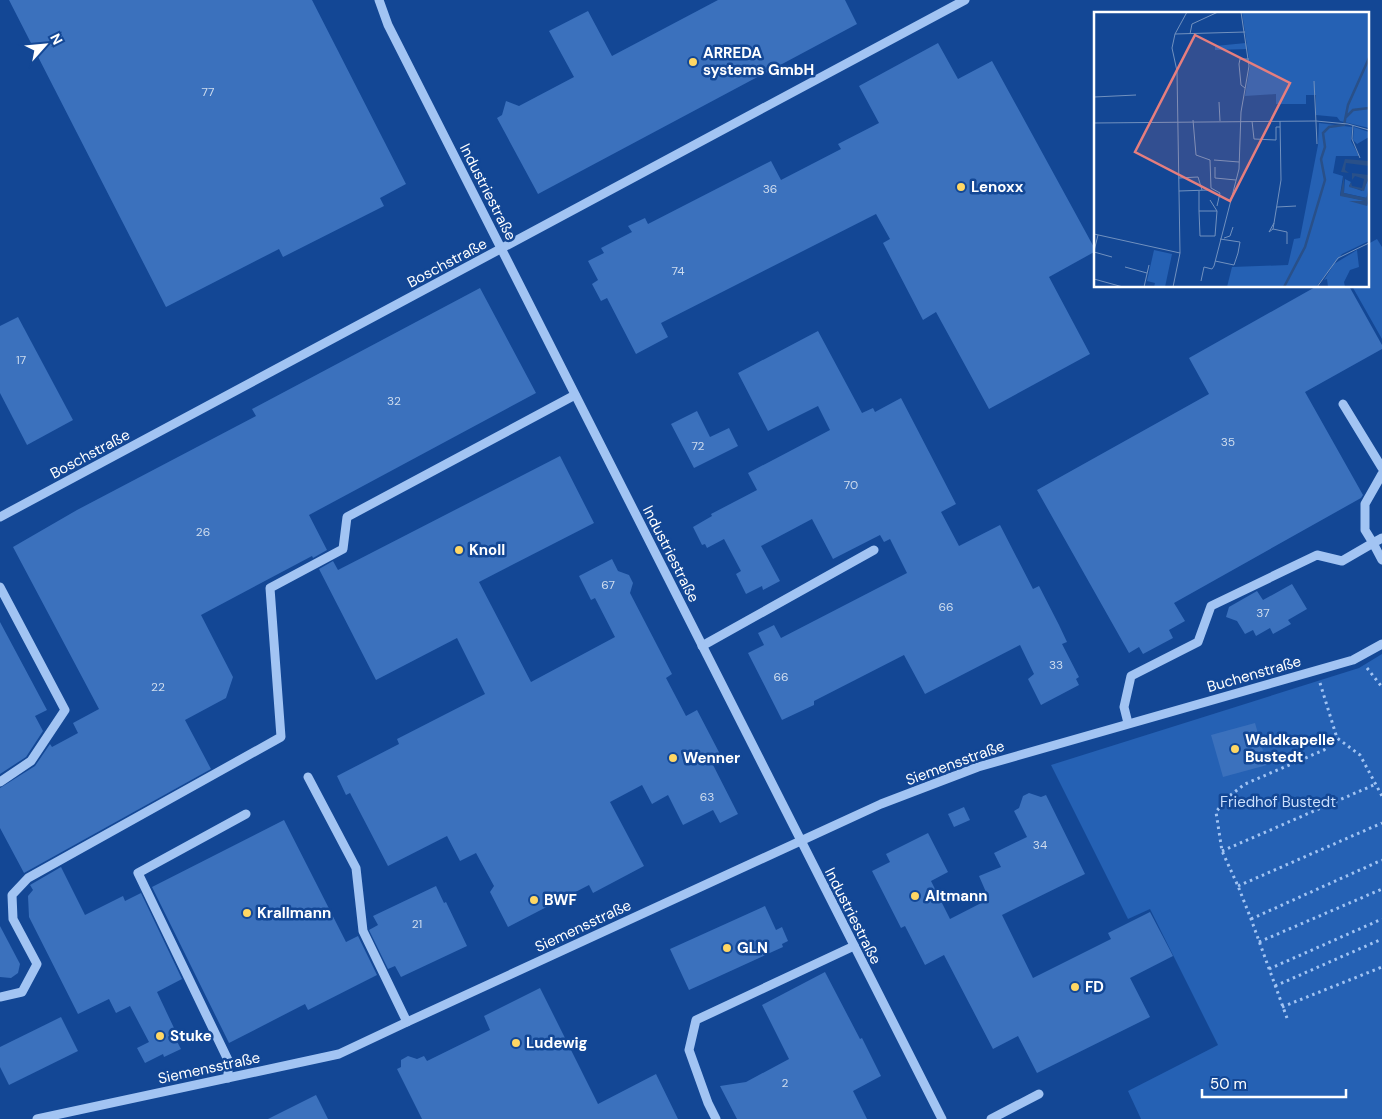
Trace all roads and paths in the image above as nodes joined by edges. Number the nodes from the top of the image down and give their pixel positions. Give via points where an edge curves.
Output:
1 (379, 0) edge
2 (963, 2) edge
3 (502, 249) junction
4 (575, 395) junction
5 (1343, 404) dead end
6 (1382, 468) edge
7 (1382, 474) edge
8 (0, 517) edge
9 (1382, 538) edge
10 (1373, 543) junction
11 (874, 550) dead end
12 (1382, 560) edge
13 (0, 587) edge
14 (1382, 644) edge
15 (702, 646) junction
16 (1358, 658) junction
17 (1317, 670) junction
18 (1382, 688) edge
19 (1130, 723) junction
20 (1337, 738) junction
21 (308, 777) dead end
22 (0, 782) edge
23 (1376, 784) junction
24 (1382, 796) edge
25 (246, 814) dead end
26 (1382, 823) edge
27 (800, 842) junction
28 (1222, 851) junction
29 (1382, 860) edge
30 (1238, 886) junction
31 (1382, 889) edge
32 (1252, 919) junction
33 (1382, 919) edge
34 (1382, 939) edge
35 (1259, 942) junction
36 (854, 946) junction
37 (1382, 967) edge
38 (1269, 969) junction
39 (1275, 986) junction
40 (0, 997) edge
41 (1282, 1007) junction
42 (1286, 1018) dead end
43 (406, 1022) junction
44 (228, 1078) junction
45 (1039, 1094) dead end
46 (36, 1119) edge
47 (716, 1119) edge
48 (942, 1119) edge
49 (991, 1119) edge

1 - 3 street, Industriestraße via 388,25
2 - 3 street, Boschstraße
3 - 4 street, Industriestraße
3 - 8 street, Boschstraße
4 - 15 street, Industriestraße
4 - 40 street via 347,517 343,549 270,588 280,738 28,878 12,895 13,919 37,964 22,992
5 - 6 street
7 - 10 street via 1365,504 1365,530
9 - 10 street
10 - 12 street
10 - 19 street via 1342,561 1317,554 1211,606 1198,642 1131,676 1124,707
11 - 15 street
13 - 22 street via 65,710 31,761
14 - 16 street, Buchenstraße
15 - 27 street, Industriestraße
16 - 17 street, Buchenstraße
16 - 18 path
17 - 19 street, Buchenstraße
17 - 20 path
19 - 27 street, Siemensstraße via 978,767 882,804
20 - 23 path via 1360,756
20 - 28 path via 1324,750 1245,784 1228,797 1216,812
21 - 43 street via 356,868 363,931
23 - 24 path
23 - 28 path
25 - 44 street via 138,872 228,1060
26 - 30 path
27 - 36 street, Industriestraße
27 - 43 street, Siemensstraße
28 - 30 path
29 - 32 path
30 - 32 path
31 - 35 path
32 - 35 path
33 - 38 path
34 - 39 path
35 - 38 path
36 - 47 street via 696,1020 689,1050
36 - 48 street, Industriestraße
37 - 41 path
38 - 39 path
39 - 41 path
41 - 42 path
43 - 44 street, Siemensstraße via 338,1054
44 - 46 street, Siemensstraße
45 - 49 street

